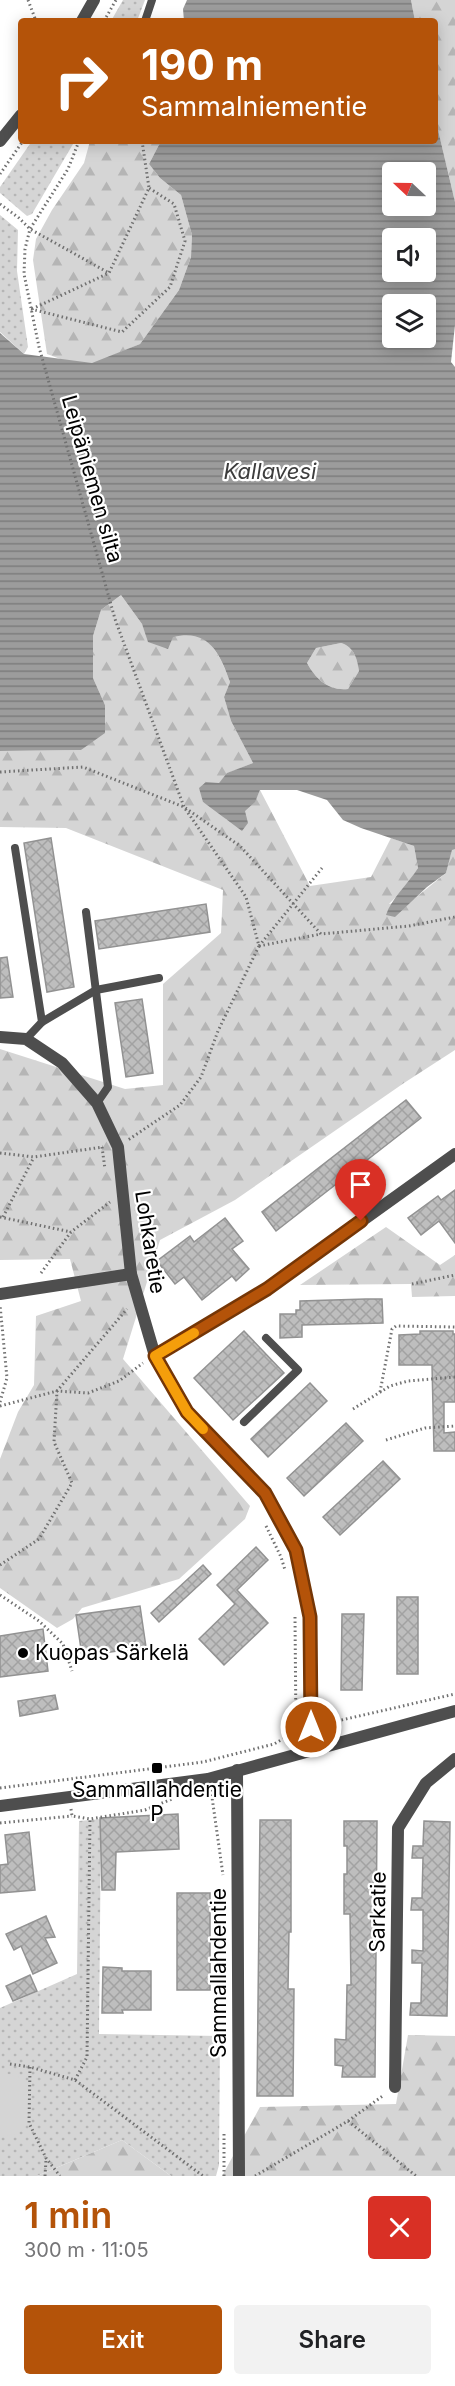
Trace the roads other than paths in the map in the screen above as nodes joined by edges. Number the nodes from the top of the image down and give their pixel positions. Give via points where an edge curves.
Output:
1 (94, 0) edge
2 (152, 0) edge
3 (84, 18) edge
4 (146, 18) edge
5 (18, 119) edge
6 (0, 141) edge
7 (15, 848) dead end
8 (86, 912) dead end
9 (159, 978) dead end
10 (96, 990) junction
11 (42, 1022) junction
12 (0, 1037) edge
13 (26, 1038) junction
14 (97, 1103) junction
15 (455, 1154) edge
16 (131, 1274) junction
17 (0, 1294) edge
18 (266, 1338) dead end
19 (155, 1356) junction
20 (244, 1422) dead end
21 (455, 1711) edge
22 (313, 1751) junction
23 (455, 1759) edge
24 (237, 1770) junction
25 (0, 1806) edge
26 (395, 2087) road end
27 (239, 2176) edge

1 - 3 street
2 - 4 lane
5 - 6 street
7 - 11 lane
8 - 10 lane
9 - 10 lane
10 - 11 lane
10 - 14 lane via 108,1087
11 - 13 lane
12 - 13 street
13 - 14 street, Lohkaretie via 62,1063
14 - 16 street, Lohkaretie via 118,1147
15 - 19 street via 267,1289
16 - 17 street
16 - 19 street, Lohkaretie
18 - 20 lane via 298,1370
19 - 22 street, Lohkaretie via 187,1412 265,1493 296,1550 310,1617
21 - 22 street
22 - 24 street
23 - 26 street, Sarkatie via 426,1783 398,1828
24 - 25 street via 208,1779
24 - 27 street, Sammallahdentie

